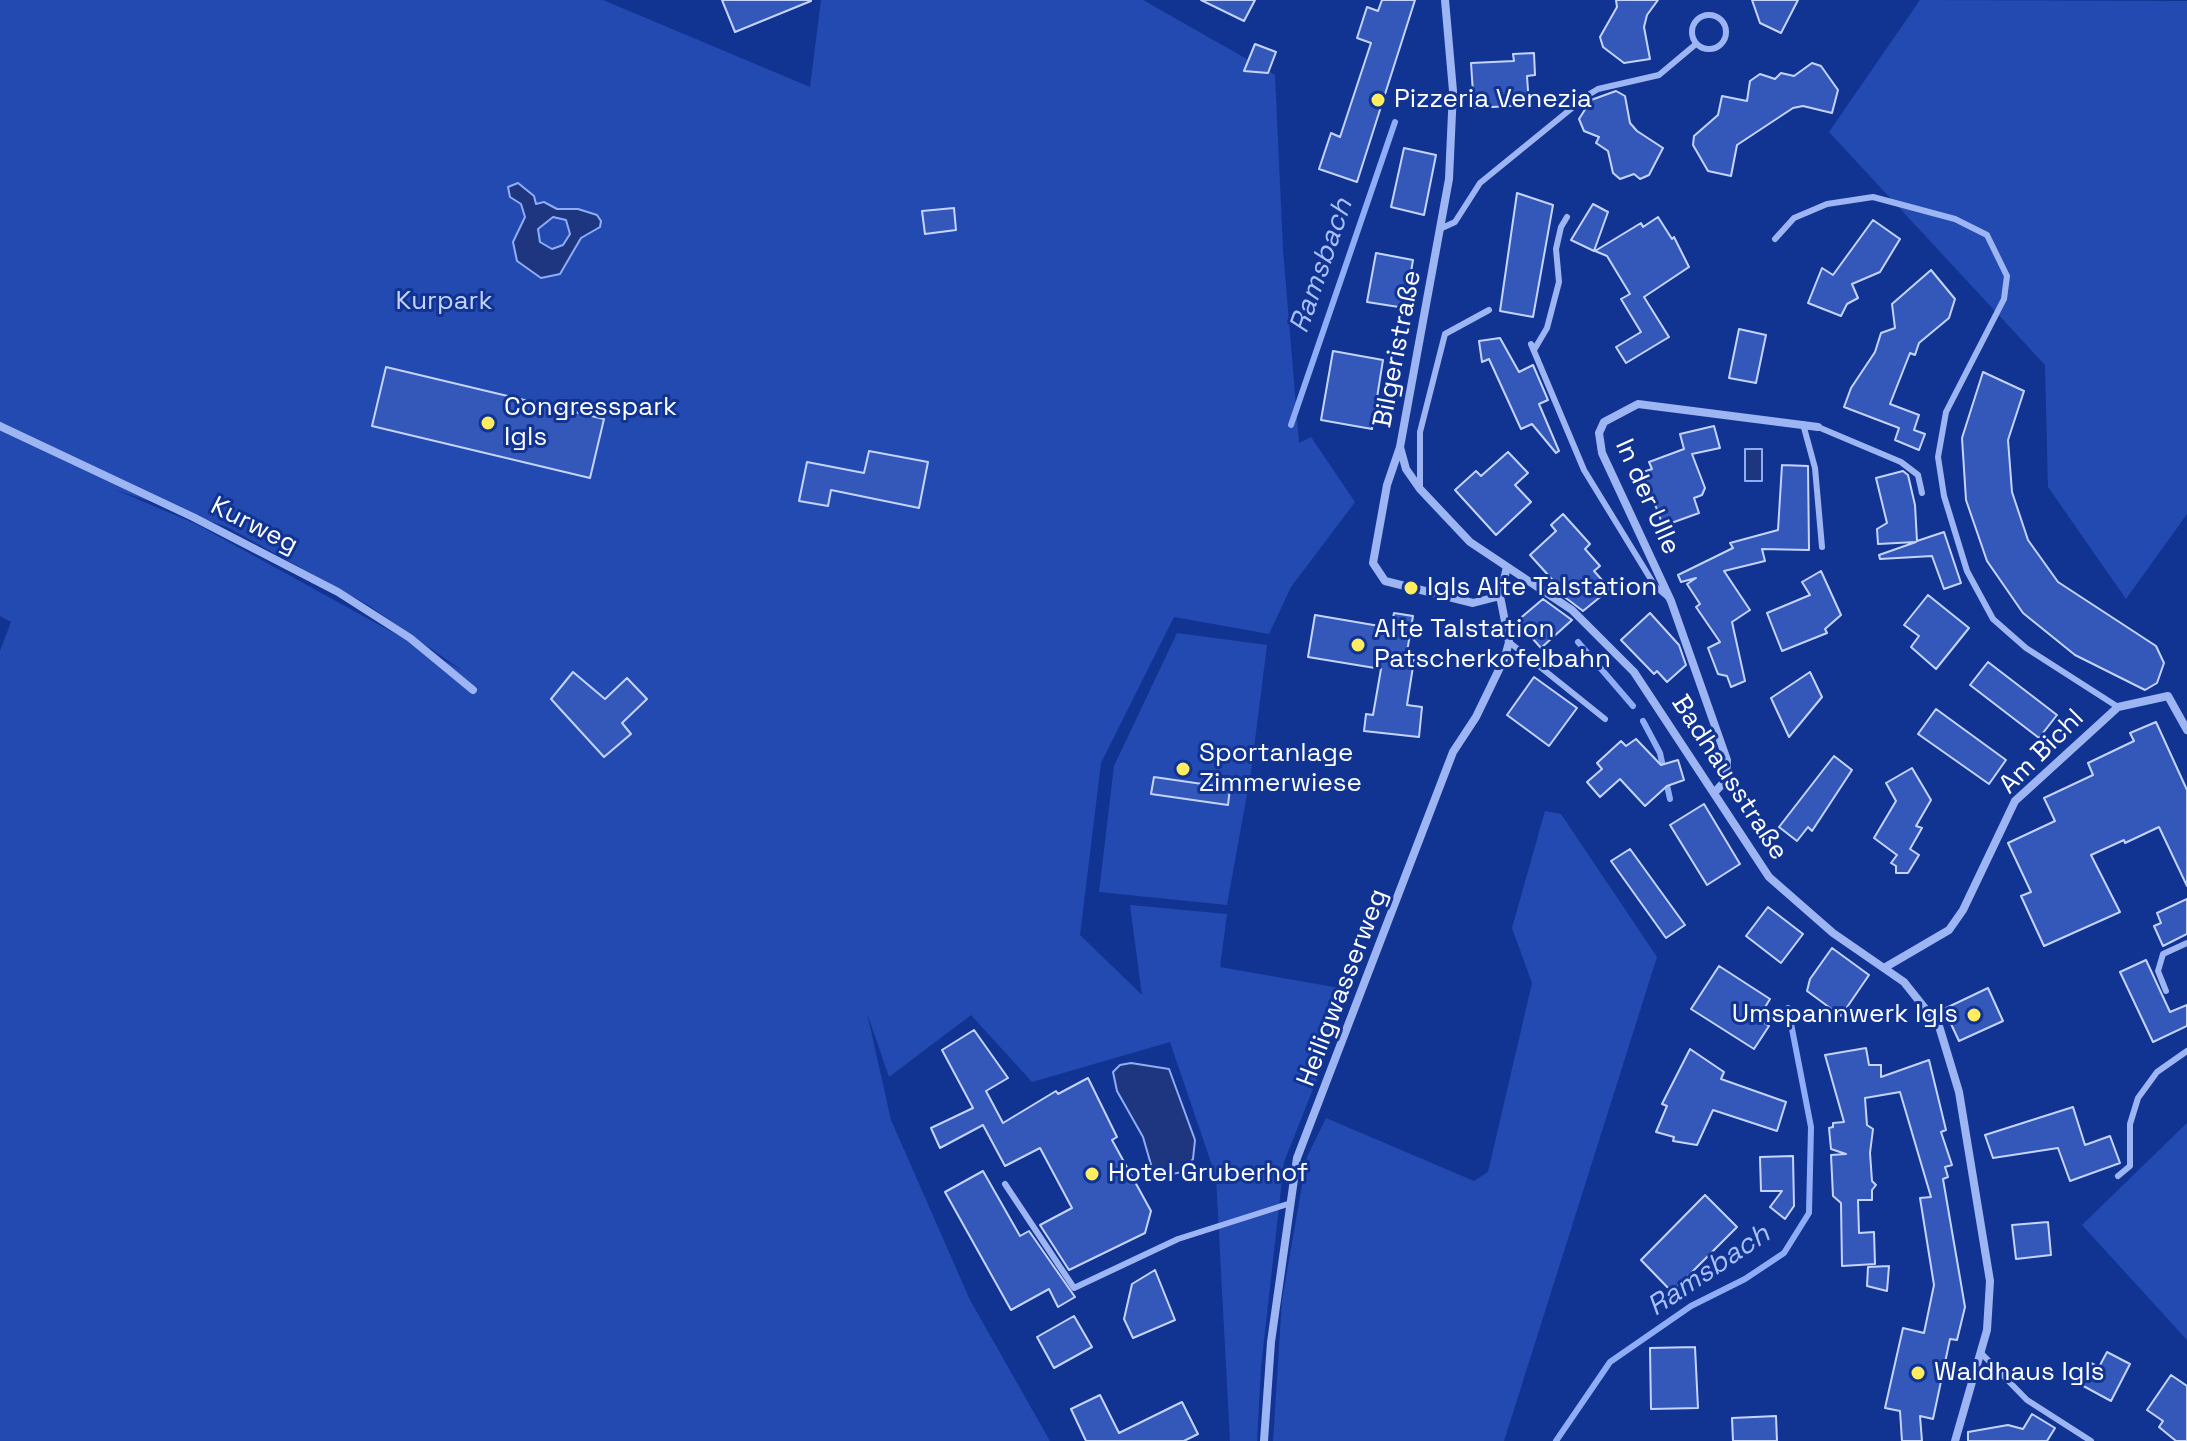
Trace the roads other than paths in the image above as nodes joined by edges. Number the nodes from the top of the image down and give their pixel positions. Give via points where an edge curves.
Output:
1 (1445, 0) edge
2 (1696, 44) junction
3 (1567, 217) dead end
4 (1442, 228) junction
5 (1775, 239) dead end
6 (1489, 310) dead end
7 (1803, 424) junction
8 (0, 426) edge
9 (1818, 427) joint
10 (1400, 447) junction
11 (1420, 489) junction
12 (1922, 493) dead end
13 (1822, 547) dead end
14 (1507, 567) junction
15 (1500, 596) junction
16 (1671, 601) junction
17 (1509, 642) junction
18 (473, 690) dead end
19 (2118, 707) junction
20 (1605, 719) dead end
21 (2187, 730) edge
22 (1714, 793) junction
23 (2187, 943) edge
24 (1884, 968) junction
25 (2166, 991) dead end
26 (2187, 1051) edge
27 (2118, 1176) dead end
28 (1005, 1184) dead end
29 (1291, 1203) junction
30 (1981, 1353) junction
31 (1264, 1441) edge
32 (1955, 1441) edge
33 (2091, 1441) edge

1 - 4 street, Bilgeristraße via 1453,111
2 - 2 lane via 1696,21 1709,15 1721,20 1727,33 1719,46 1705,49
2 - 4 lane via 1659,75 1588,95 1480,183 1455,222
3 - 16 lane via 1556,249 1559,282 1547,328 1532,348 1584,470 1655,586
4 - 10 street, Bilgeristraße
5 - 19 lane via 1794,218 1816,208 1873,197 1955,219 1987,235 2007,276 2004,299 1946,412 1938,457 1944,496 1967,571 1993,619 2026,648
6 - 11 lane via 1445,334 1420,432
7 - 9 street, In der Ulle
7 - 13 lane via 1815,468
7 - 16 street, In der Ulle via 1638,404 1604,422 1598,439 1602,453
8 - 18 street, Kurweg via 338,592 410,638
9 - 12 lane via 1901,462 1918,475
10 - 11 street, Badhausstraße via 1406,469
10 - 15 street, Bilgeristraße via 1387,485 1373,563 1377,574 1385,581 1473,603
11 - 14 street, Badhausstraße via 1470,542
14 - 15 street
14 - 22 street, Badhausstraße via 1554,596 1610,646 1655,700
15 - 17 street
16 - 22 street, In der Ulle via 1727,760 1726,780
17 - 20 lane
17 - 29 street, Heiligwasserweg via 1494,683 1453,752 1301,1147
19 - 21 street, Am Bichl via 2168,696
19 - 24 street, Am Bichl via 2015,801 1949,930
22 - 24 street, Badhausstraße via 1769,877 1819,922
23 - 25 lane via 2163,954 2158,971
24 - 30 street, Badhausstraße via 1928,1008 1952,1064 1988,1266 1989,1316
26 - 27 lane via 2157,1072 2138,1098 2130,1124 2130,1166
28 - 29 lane via 1074,1288 1178,1239
29 - 31 street, Heiligwasserweg via 1271,1342
30 - 32 street, Badhausstraße
30 - 33 lane via 2027,1400

